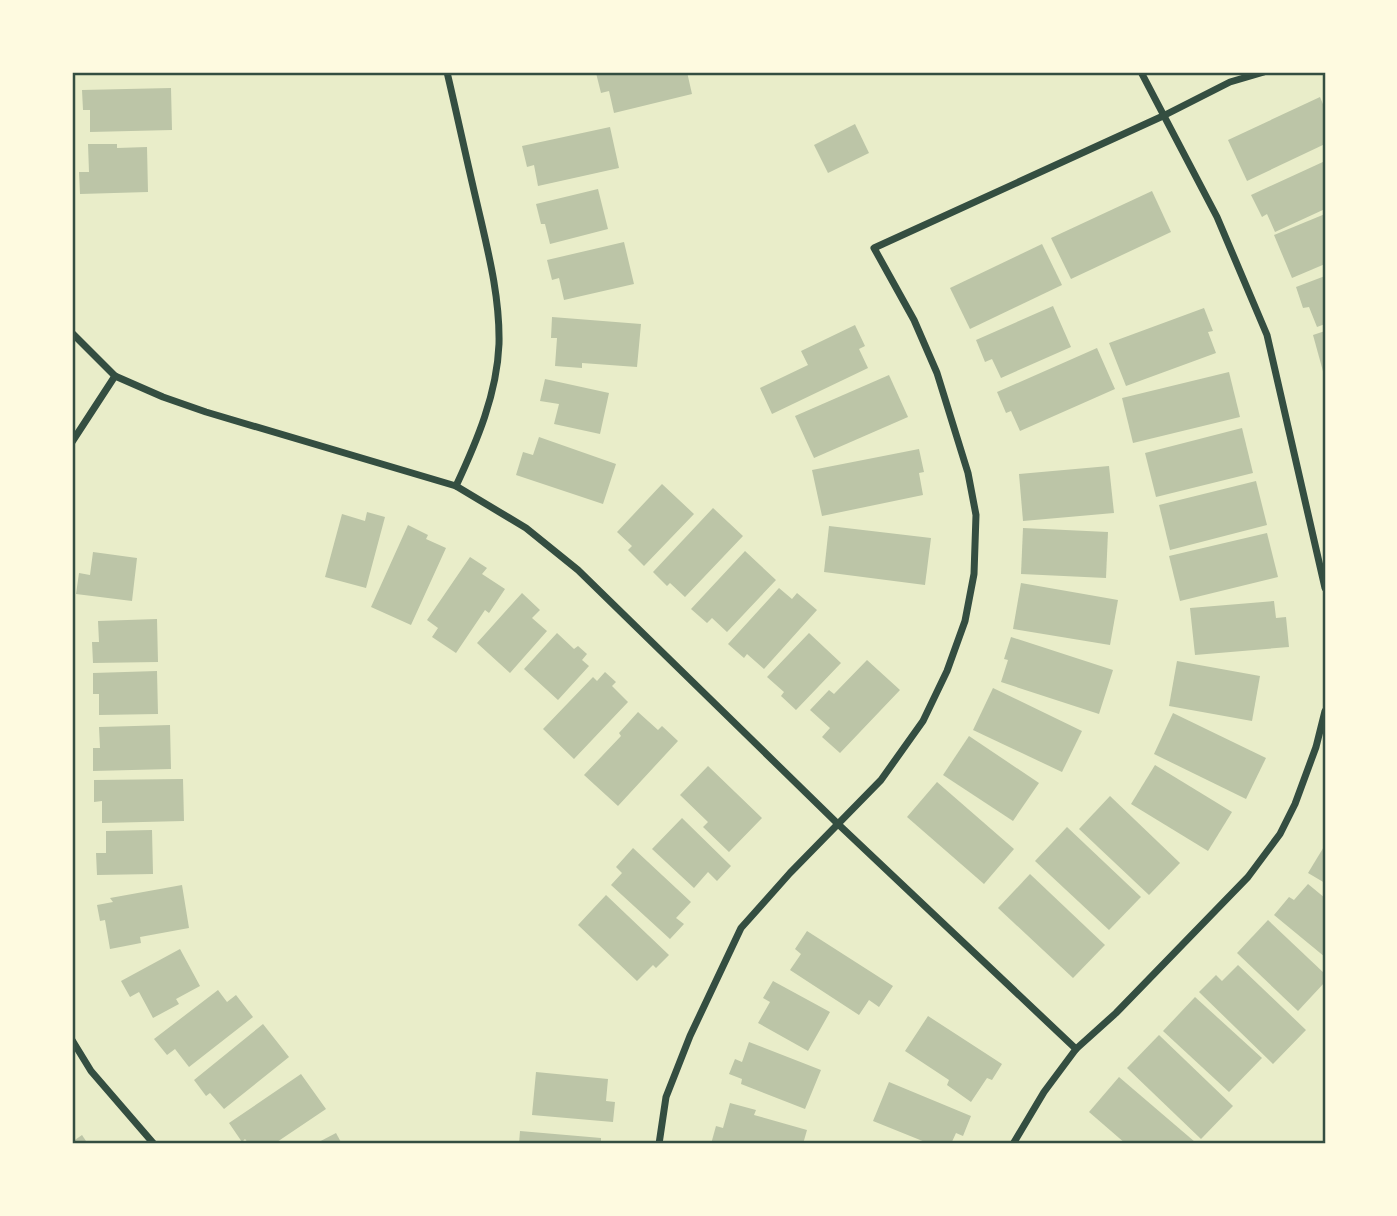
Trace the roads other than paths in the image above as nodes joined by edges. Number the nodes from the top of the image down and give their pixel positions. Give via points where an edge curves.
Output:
1 (447, 72) edge
2 (1142, 72) edge
3 (1264, 72) edge
4 (1163, 116) junction
5 (72, 333) edge
6 (115, 376) junction
7 (72, 442) edge
8 (456, 486) junction
9 (1325, 588) edge
10 (1325, 711) edge
11 (838, 824) junction
12 (72, 1040) edge
13 (1076, 1049) junction
14 (154, 1144) edge
15 (659, 1144) edge
16 (1013, 1144) edge

1 - 8 street via 491,266 499,345 479,438
2 - 4 street
3 - 4 street via 1230,82
4 - 9 street via 1217,217 1268,335
4 - 11 street via 874,248 914,320 952,414 976,515 974,574 965,621 923,722 881,780
5 - 6 street
6 - 7 street
6 - 8 street via 206,412
8 - 11 street via 526,528 578,570
10 - 13 street via 1316,747 1280,834 1248,877
11 - 13 street
11 - 15 street via 741,928 666,1097
12 - 14 street via 91,1071
13 - 16 street

